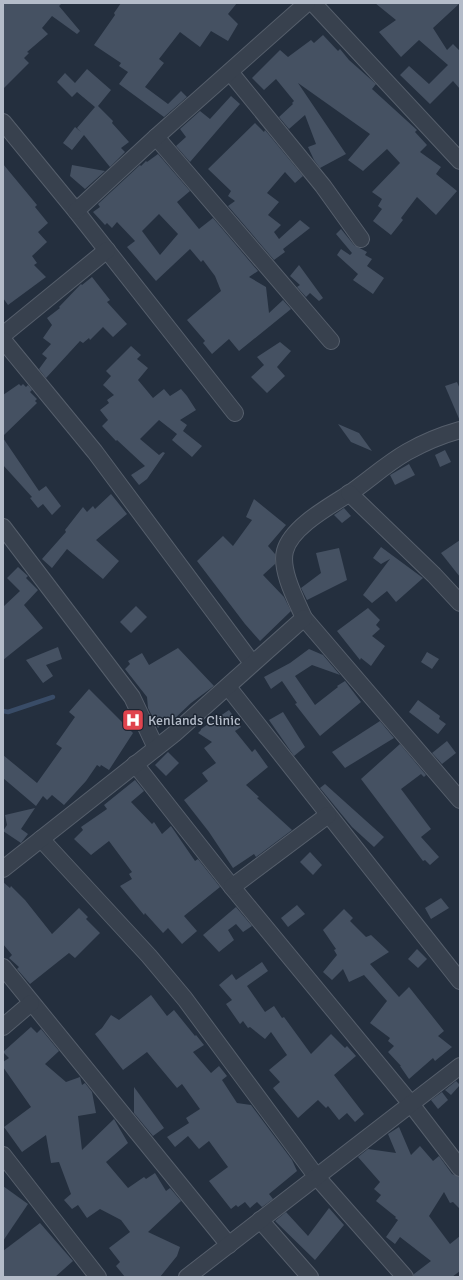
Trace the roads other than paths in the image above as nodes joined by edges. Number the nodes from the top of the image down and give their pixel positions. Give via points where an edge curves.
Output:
1 (307, 3) edge
2 (313, 3) edge
3 (230, 72) junction
4 (3, 122) edge
5 (156, 137) junction
6 (460, 161) edge
7 (76, 211) junction
8 (361, 239) dead end
9 (107, 250) junction
10 (3, 335) edge
11 (3, 340) edge
12 (331, 341) dead end
13 (234, 413) dead end
14 (460, 430) edge
15 (349, 493) junction
16 (3, 527) edge
17 (460, 603) edge
18 (304, 618) junction
19 (252, 662) junction
20 (228, 687) junction
21 (156, 748) junction
22 (136, 764) junction
23 (460, 800) edge
24 (328, 815) junction
25 (41, 839) junction
26 (3, 869) edge
27 (232, 887) junction
28 (3, 967) edge
29 (458, 973) edge
30 (31, 1003) junction
31 (3, 1027) edge
32 (460, 1066) edge
33 (411, 1104) junction
34 (3, 1155) edge
35 (460, 1168) edge
36 (316, 1176) junction
37 (260, 1220) junction
38 (229, 1245) junction
39 (98, 1277) edge
40 (187, 1277) edge
41 (310, 1277) edge
42 (404, 1277) edge

1 - 3 street
2 - 6 street
3 - 5 street
3 - 8 street via 323,186
4 - 7 street
5 - 7 street
5 - 12 street
7 - 9 street
9 - 10 street
9 - 13 street
11 - 19 street via 95,452
14 - 15 street via 445,434 407,452
15 - 17 street via 434,574
15 - 18 street via 325,508 299,530 285,550 284,561 291,589
16 - 21 street via 132,697
18 - 19 street
18 - 23 street
19 - 20 street
20 - 21 street
20 - 24 street
21 - 22 street
22 - 25 street
22 - 27 street
24 - 27 street
24 - 29 street
25 - 26 street
25 - 36 street via 149,956 185,999
27 - 33 street
28 - 30 street
30 - 31 street
30 - 38 street
32 - 33 street
33 - 35 street
33 - 36 street
34 - 39 street
36 - 37 street
36 - 42 street
37 - 38 street
37 - 41 street
38 - 40 street

